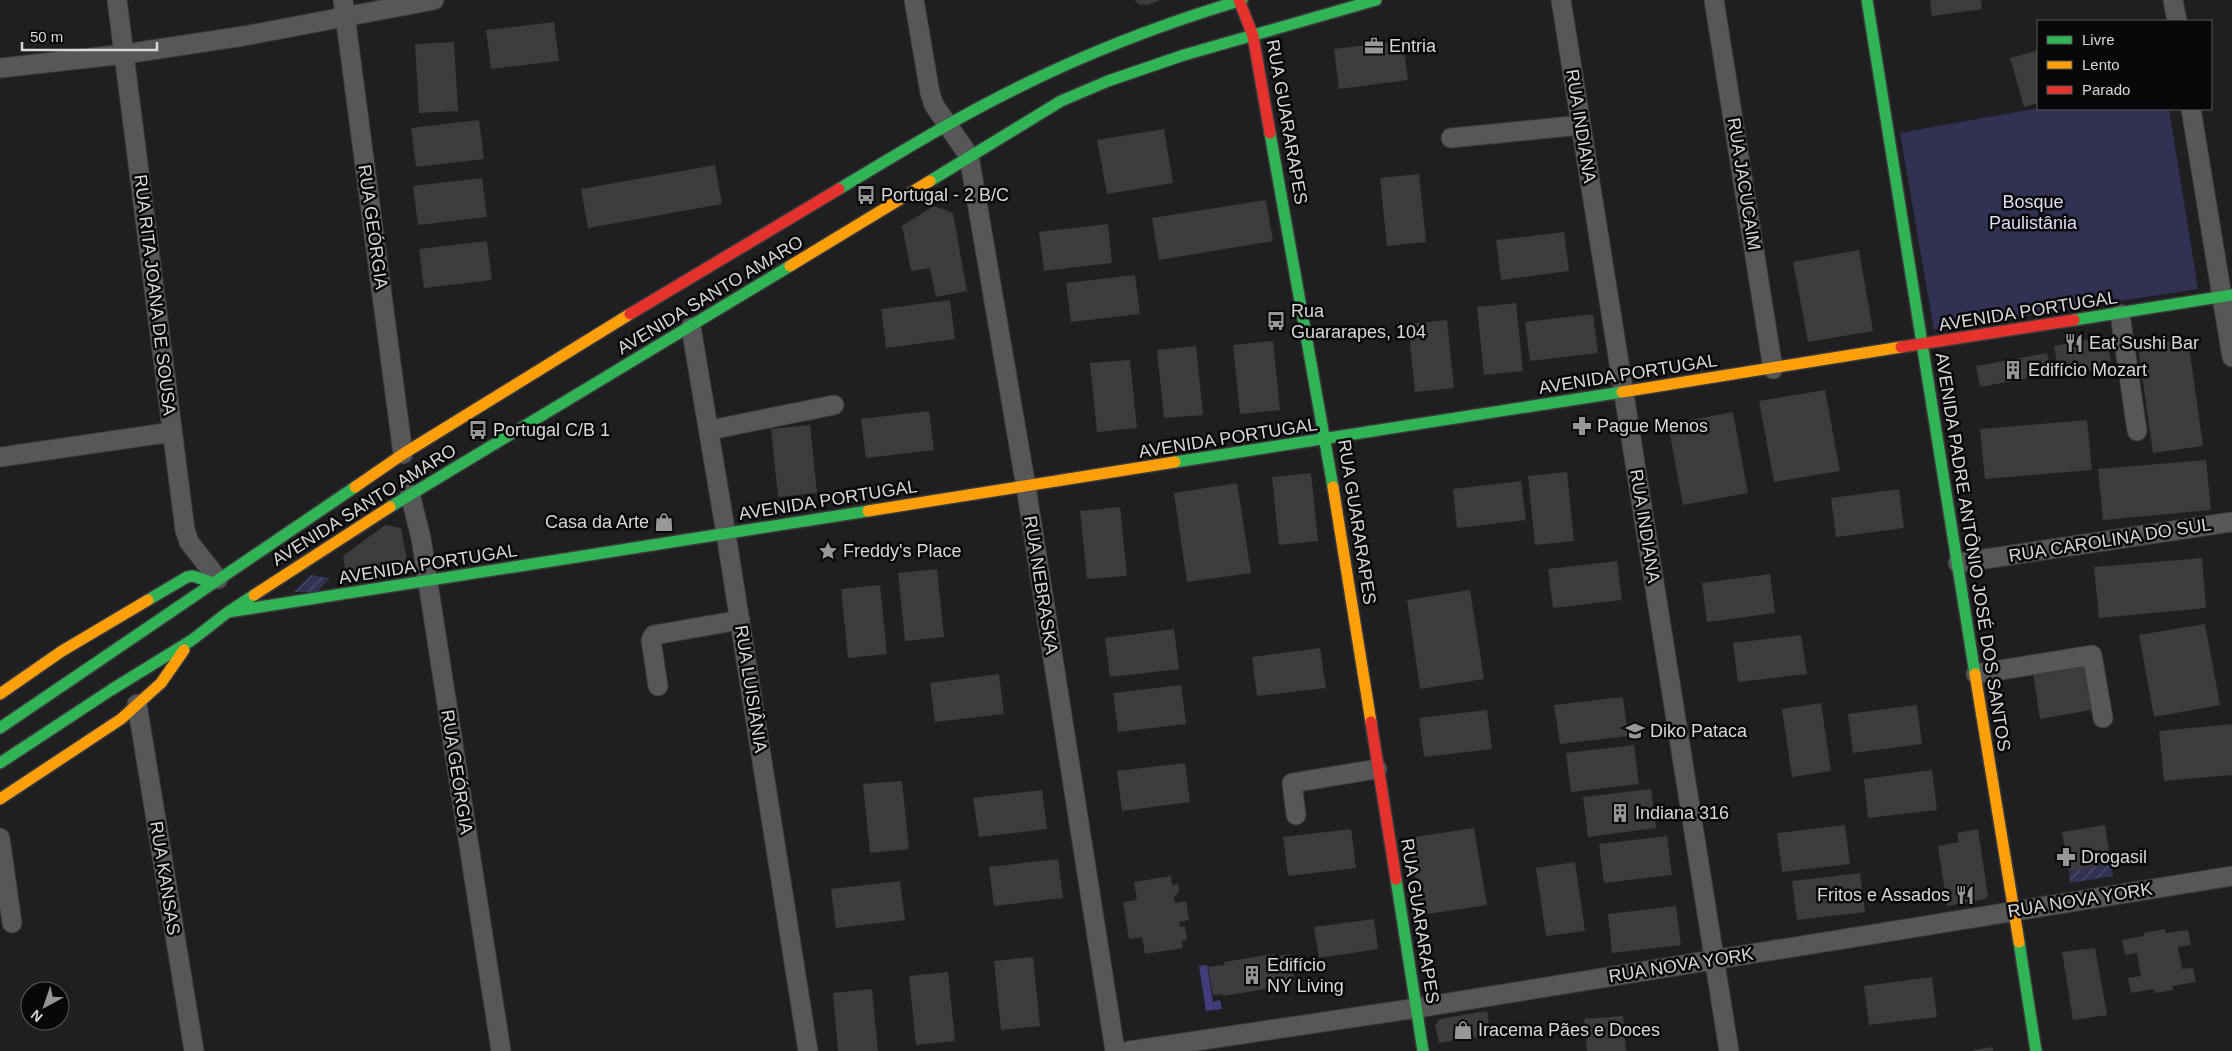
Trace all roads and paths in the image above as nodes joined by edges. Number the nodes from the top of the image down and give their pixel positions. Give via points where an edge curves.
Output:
1 (117, 0) edge
2 (434, 0) edge
3 (914, 0) edge
4 (1240, 0) edge
5 (1376, 0) edge
6 (1561, 0) edge
7 (1714, 0) edge
8 (1867, 0) edge
9 (2173, 0) edge
10 (1215, 4) edge
11 (344, 8) edge
12 (2177, 20) edge
13 (1253, 36) junction
14 (125, 54) junction
15 (0, 68) edge
16 (2191, 110) edge
17 (948, 125) junction
18 (1582, 125) junction
19 (1451, 138) dead end
20 (969, 156) junction
21 (2227, 296) edge
22 (2120, 314) junction
23 (691, 327) junction
24 (1922, 345) junction
25 (2232, 357) edge
26 (1773, 369) junction
27 (1624, 393) junction
28 (834, 405) dead end
29 (710, 430) junction
30 (2137, 431) dead end
31 (172, 432) junction
32 (1326, 440) junction
33 (403, 454) junction
34 (0, 457) edge
35 (1026, 487) junction
36 (410, 494) junction
37 (2232, 522) edge
38 (726, 534) junction
39 (1958, 563) junction
40 (215, 581) junction
41 (427, 582) junction
42 (228, 612) junction
43 (740, 620) junction
44 (192, 640) junction
45 (1976, 674) junction
46 (658, 686) dead end
47 (0, 694) edge
48 (137, 704) junction
49 (2103, 718) dead end
50 (0, 728) edge
51 (0, 763) edge
52 (1377, 769) junction
53 (0, 798) edge
54 (1296, 815) dead end
55 (0, 838) edge
56 (2232, 876) edge
57 (2014, 911) junction
58 (12, 923) dead end
59 (1715, 959) junction
60 (1416, 1008) junction
61 (194, 1051) edge
62 (501, 1051) edge
63 (808, 1051) edge
64 (1115, 1051) edge
65 (1129, 1051) edge
66 (1423, 1051) edge
67 (1729, 1051) edge
68 (2036, 1051) edge

1 - 14 street, RUA RITA JOANA DE SOUSA
2 - 11 street
3 - 17 street, RUA NEBRASKA via 930,93
4 - 10 street, AVENIDA SANTO AMARO
4 - 13 street, RUA GUARARAPES
5 - 13 street, AVENIDA SANTO AMARO
6 - 18 street, RUA INDIANA
7 - 26 street, RUA JACUCAIM
8 - 24 street, AVENIDA PADRE ANTÔNIO JOSÉ DOS SANTOS
9 - 12 street
10 - 17 street, AVENIDA SANTO AMARO via 1111,45 1016,88
11 - 14 street via 244,36
11 - 33 street, RUA GEÓRGIA
13 - 20 street, AVENIDA SANTO AMARO via 1136,70 1070,97
13 - 32 street, RUA GUARARAPES
14 - 15 street
14 - 31 street, RUA RITA JOANA DE SOUSA
16 - 21 street
17 - 20 street, RUA NEBRASKA
17 - 33 street, AVENIDA SANTO AMARO via 598,333
18 - 19 street
18 - 27 street, RUA INDIANA
20 - 23 street, AVENIDA SANTO AMARO
20 - 35 street, RUA NEBRASKA
21 - 22 street, AVENIDA PORTUGAL
21 - 25 street
22 - 24 street, AVENIDA PORTUGAL
22 - 30 street
23 - 29 street, RUA LUISIÂNIA
23 - 36 street, AVENIDA SANTO AMARO
24 - 26 street, AVENIDA PORTUGAL
24 - 39 street, AVENIDA PADRE ANTÔNIO JOSÉ DOS SANTOS
26 - 27 street, AVENIDA PORTUGAL
27 - 32 street, AVENIDA PORTUGAL
27 - 59 street, RUA INDIANA
28 - 29 street
29 - 38 street, RUA LUISIÂNIA
31 - 34 street
31 - 40 street, RUA RITA JOANA DE SOUSA via 185,530 189,542
32 - 35 street, AVENIDA PORTUGAL
32 - 52 street, RUA GUARARAPES
33 - 40 street, AVENIDA SANTO AMARO
35 - 38 street, AVENIDA PORTUGAL
35 - 64 street, RUA NEBRASKA
36 - 41 street, RUA GEÓRGIA
36 - 42 street, AVENIDA SANTO AMARO
37 - 39 street, RUA CAROLINA DO SUL
38 - 41 street, AVENIDA PORTUGAL
38 - 43 street, RUA LUISIÂNIA
39 - 45 street, AVENIDA PADRE ANTÔNIO JOSÉ DOS SANTOS
40 - 47 street via 187,577 62,651
40 - 50 street, AVENIDA SANTO AMARO
41 - 42 street, AVENIDA PORTUGAL
41 - 62 street, RUA GEÓRGIA
42 - 44 street, AVENIDA SANTO AMARO
43 - 46 street via 654,635 651,640
43 - 63 street, RUA LUISIÂNIA
44 - 48 street via 158,686
44 - 51 street, AVENIDA SANTO AMARO
45 - 49 street via 2092,655
45 - 57 street, AVENIDA PADRE ANTÔNIO JOSÉ DOS SANTOS
48 - 53 street via 105,729
48 - 61 street, RUA KANSAS
52 - 54 street via 1292,783
52 - 60 street, RUA GUARARAPES
55 - 58 street
56 - 57 street, RUA NOVA YORK
57 - 59 street, RUA NOVA YORK
57 - 68 street, AVENIDA PADRE ANTÔNIO JOSÉ DOS SANTOS
59 - 60 street, RUA NOVA YORK
59 - 67 street, RUA INDIANA
60 - 65 street, RUA NOVA YORK
60 - 66 street, RUA GUARARAPES

